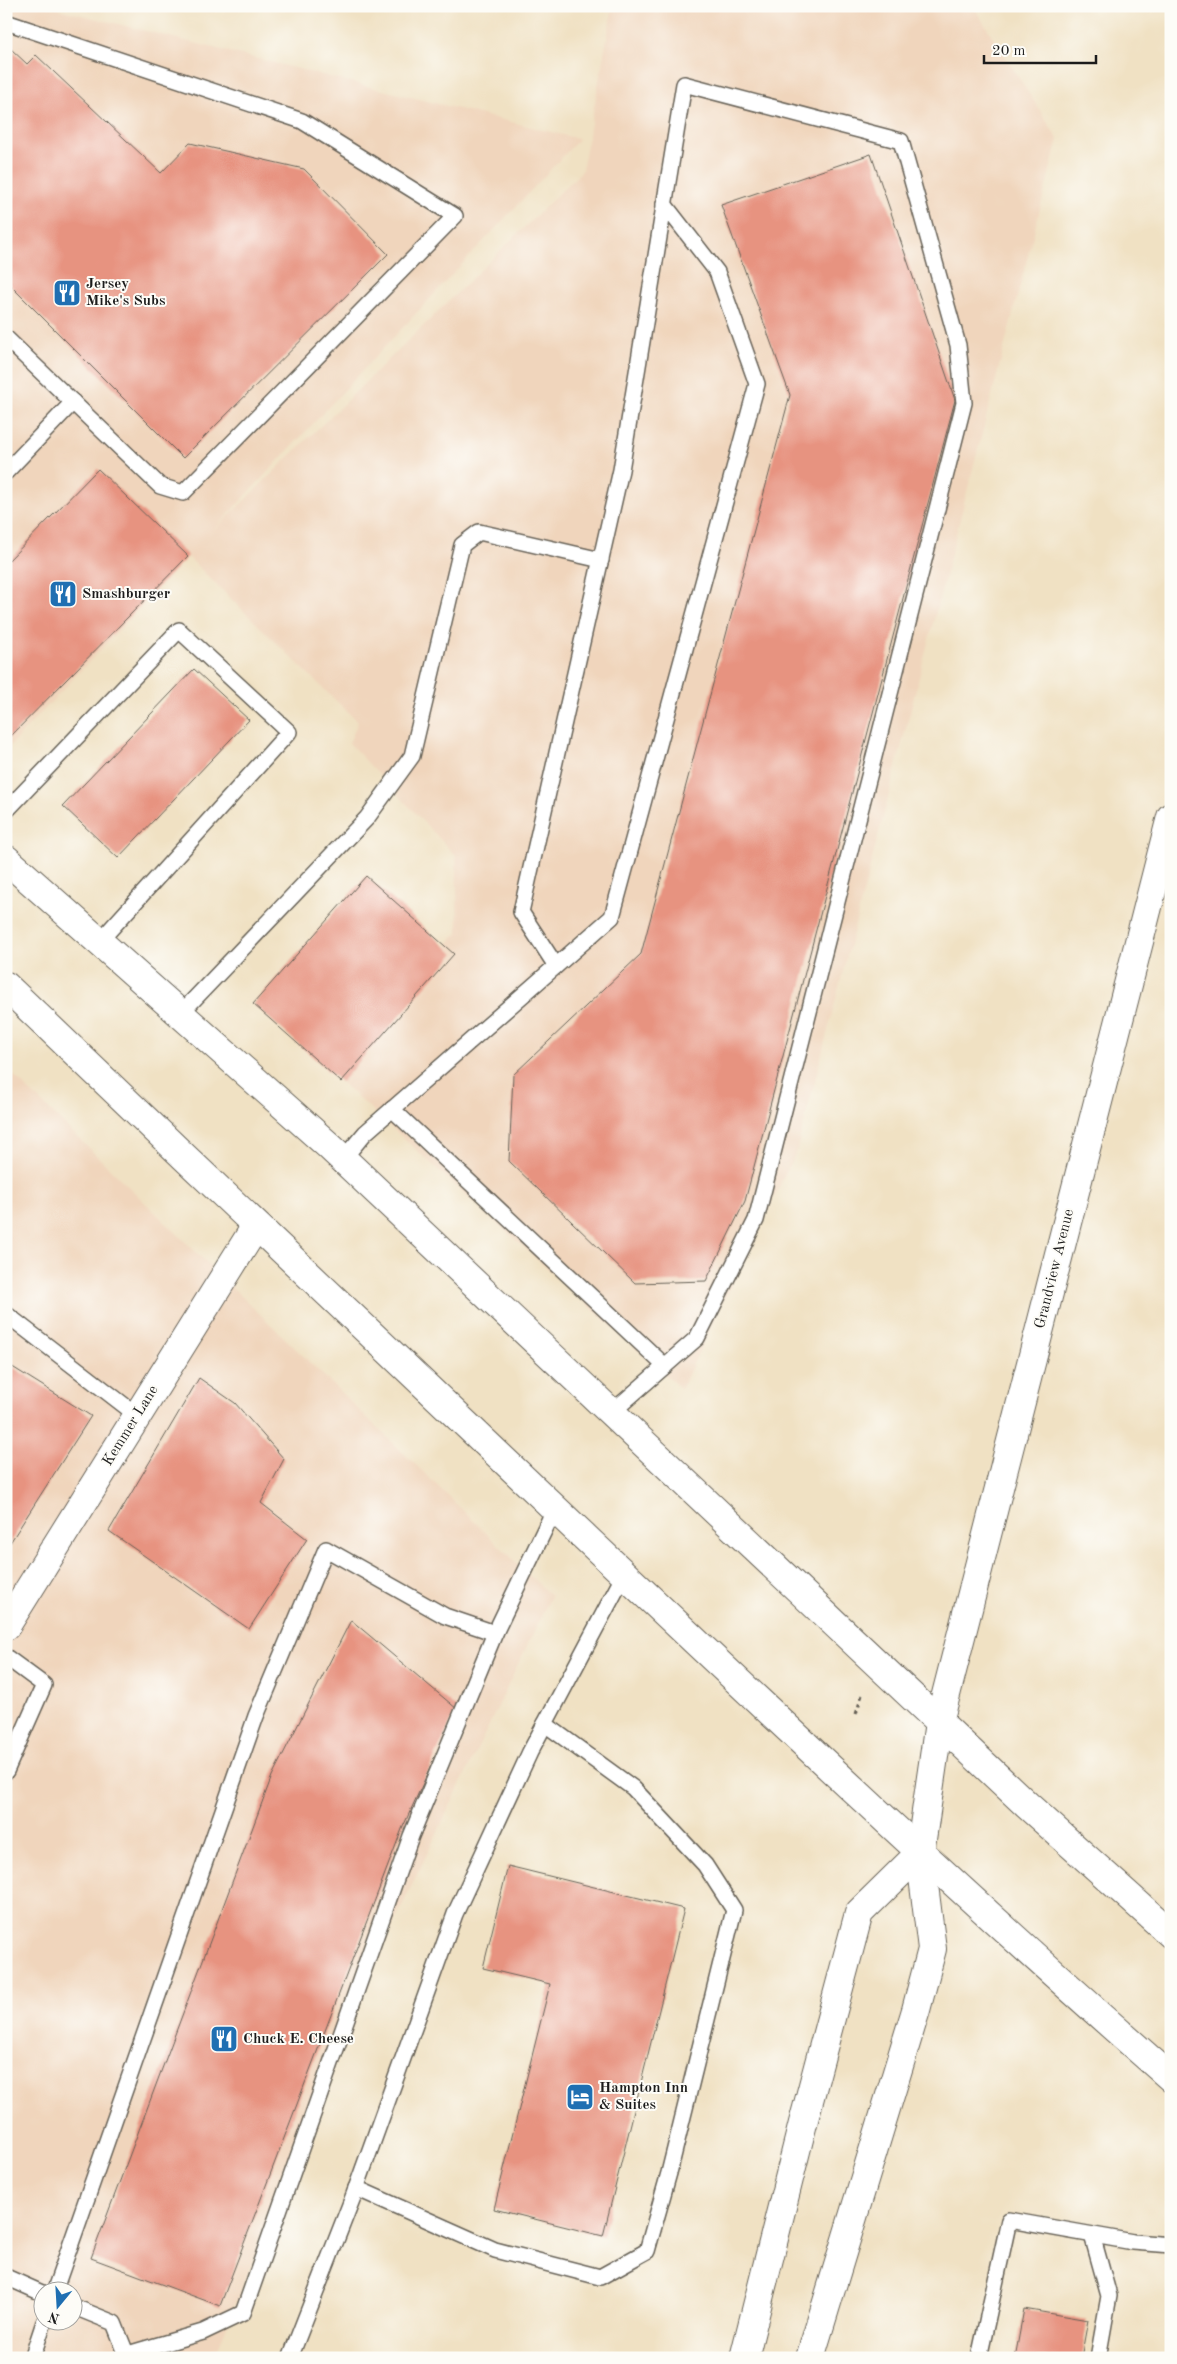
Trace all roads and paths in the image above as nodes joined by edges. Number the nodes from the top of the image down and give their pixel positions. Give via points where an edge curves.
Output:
1 (6, 22) edge
2 (664, 204) junction
3 (6, 338) edge
4 (74, 402) junction
5 (6, 472) edge
6 (600, 560) junction
7 (6, 811) edge
8 (1171, 816) edge
9 (6, 859) edge
10 (99, 942) junction
11 (556, 966) junction
12 (6, 986) edge
13 (180, 1014) junction
14 (392, 1109) junction
15 (342, 1159) junction
16 (256, 1226) junction
17 (6, 1314) edge
18 (665, 1366) junction
19 (611, 1413) junction
20 (138, 1416) junction
21 (555, 1508) junction
22 (624, 1575) junction
23 (6, 1626) edge
24 (495, 1633) junction
25 (6, 1658) edge
26 (862, 1694) dead end
27 (856, 1714) dead end
28 (939, 1722) junction
29 (545, 1724) junction
30 (6, 1771) edge
31 (920, 1853) junction
32 (1171, 1934) edge
33 (1171, 2078) edge
34 (356, 2188) junction
35 (1092, 2235) junction
36 (1171, 2245) edge
37 (6, 2277) edge
38 (58, 2282) edge
39 (32, 2289) edge
40 (82, 2310) edge
41 (41, 2332) edge
42 (128, 2356) edge
43 (32, 2358) edge
44 (290, 2358) edge
45 (744, 2358) edge
46 (810, 2358) edge
47 (979, 2358) edge
48 (1098, 2358) edge

1 - 4 lane via 302,120 455,216 182,493 160,486
2 - 6 lane via 621,470
2 - 11 lane via 717,272 757,384 612,917
2 - 18 lane via 684,84 901,141 958,346 964,403 756,1220 697,1338
3 - 4 lane
4 - 5 lane
6 - 11 lane via 521,912
6 - 13 lane via 479,532 462,545 412,756 367,818
7 - 10 lane via 179,630 289,732
8 - 28 main road, Grandview Avenue
9 - 10 main road
10 - 13 main road
11 - 14 lane
12 - 16 main road
13 - 15 main road
14 - 15 lane
14 - 18 lane
15 - 19 main road
16 - 20 main road, Kemmer Lane
16 - 21 main road
17 - 20 lane
18 - 19 lane
19 - 28 main road
20 - 23 main road, Kemmer Lane
21 - 22 main road
21 - 24 lane
22 - 29 lane
22 - 31 main road
24 - 38 lane via 444,1616 326,1550 256,1716
24 - 42 lane via 411,1836 242,2313 203,2332
25 - 30 lane via 44,1685
26 - 27 path
28 - 31 main road, Grandview Avenue
28 - 32 main road
29 - 34 lane via 455,1914
29 - 34 lane via 633,1788 705,1865 734,1910 670,2173 646,2251 600,2277 495,2250
31 - 33 main road
31 - 45 main road via 859,1912
31 - 46 main road, Grandview Avenue via 932,1949
34 - 44 lane
35 - 36 lane
35 - 47 lane via 1009,2220
35 - 48 lane via 1109,2296
37 - 39 lane
40 - 42 lane via 114,2323
41 - 43 lane

